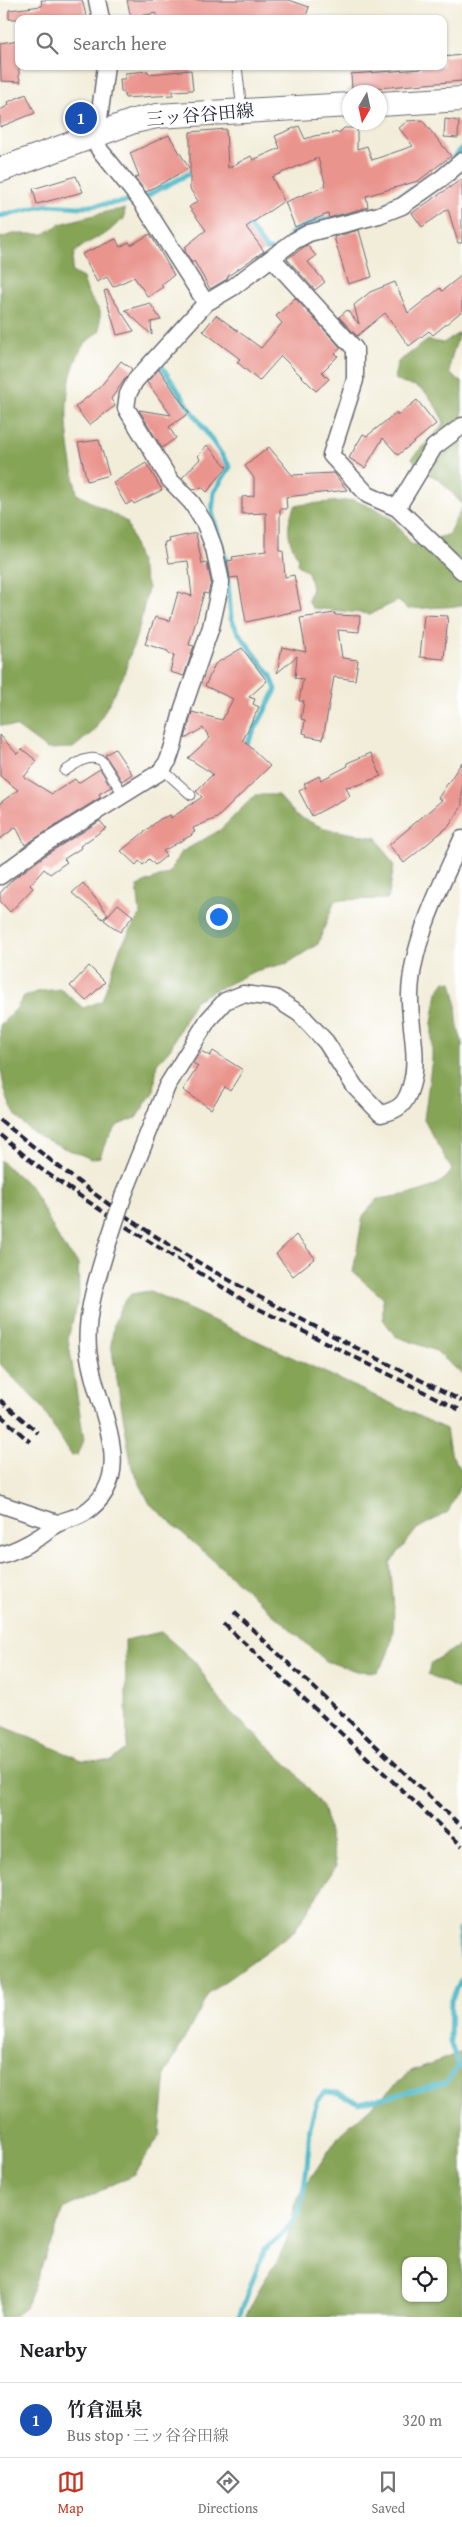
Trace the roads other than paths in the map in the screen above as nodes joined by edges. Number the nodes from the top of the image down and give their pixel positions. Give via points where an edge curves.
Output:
1 (97, 0) edge
2 (100, 15) edge
3 (105, 70) edge
4 (237, 70) edge
5 (462, 99) edge
6 (387, 104) edge
7 (342, 105) edge
8 (242, 111) junction
9 (97, 134) junction
10 (462, 161) edge
11 (0, 170) edge
12 (272, 258) junction
13 (206, 303) junction
14 (462, 426) edge
15 (397, 508) junction
16 (462, 571) edge
17 (162, 768) junction
18 (65, 771) dead end
19 (123, 794) junction
20 (191, 795) dead end
21 (462, 840) edge
22 (0, 876) edge
23 (0, 1504) edge
24 (57, 1523) junction
25 (0, 1555) edge

1 - 2 street
3 - 9 street
4 - 8 lane
5 - 6 main road
7 - 8 main road, 三ッ谷谷田線
8 - 9 main road, 三ッ谷谷田線 via 157,116
9 - 11 main road, 三ッ谷谷田線
9 - 13 street via 99,149 141,201
10 - 12 street via 402,206 309,233
12 - 13 street
12 - 15 street via 355,349 355,380 331,455 368,495
13 - 17 street via 135,381 126,408 170,480 192,503 205,524 221,582 211,627 168,761
14 - 15 street via 434,447
15 - 16 street
17 - 19 street
17 - 20 lane
18 - 19 lane via 84,760 97,758
19 - 22 street
21 - 24 street, bridge via 419,945 410,993 416,1066 406,1101 397,1111 381,1114 355,1088 326,1042 300,1014 275,998 243,994 225,1001 208,1020 167,1086 124,1194 91,1301 88,1349 112,1449 109,1489 83,1515
23 - 24 street
24 - 25 street via 42,1536

